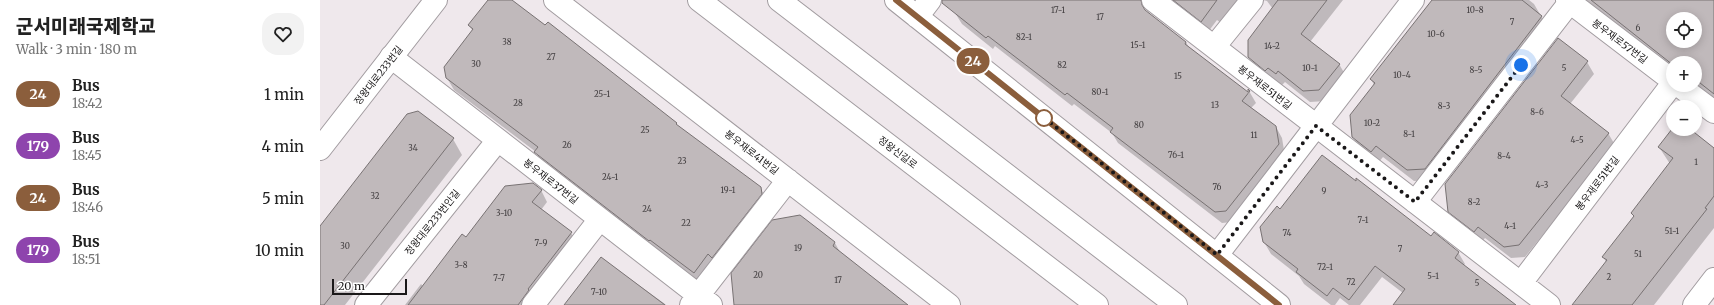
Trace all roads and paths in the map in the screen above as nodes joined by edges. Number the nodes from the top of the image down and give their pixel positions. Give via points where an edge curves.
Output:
1 (436, 0) edge
2 (555, 0) edge
3 (699, 0) edge
4 (779, 0) edge
5 (896, 0) edge
6 (1153, 0) edge
7 (1252, 0) edge
8 (1413, 0) edge
9 (1568, 1) edge
10 (924, 9) edge
11 (1214, 47) junction
12 (392, 57) junction
13 (1666, 77) edge
14 (1666, 91) edge
15 (1687, 92) edge
16 (1714, 112) edge
17 (1316, 126) junction
18 (498, 140) junction
19 (320, 149) edge
20 (788, 180) junction
21 (1415, 202) junction
22 (600, 219) junction
23 (1217, 255) junction
24 (1714, 279) edge
25 (1521, 283) junction
26 (701, 302) edge
27 (366, 305) edge
28 (533, 305) edge
29 (949, 305) edge
30 (1097, 305) edge
31 (1176, 305) edge
32 (1279, 305) edge
33 (1549, 305) edge
34 (1694, 305) edge

1 - 12 street, 정왕대로233번길
2 - 20 street, 봉우재로41번길
3 - 30 street, 정왕신길로
4 - 31 street
5 - 10 street
6 - 11 street, 봉우재로51번길
7 - 11 street
8 - 17 street
9 - 13 street, 봉우재로57번길
9 - 21 street
10 - 23 street
11 - 17 street, 봉우재로51번길
12 - 18 street, 봉우재로37번길
12 - 19 street, 정왕대로233번길
14 - 25 street, 봉우재로51번길
15 - 16 street
17 - 21 street, 봉우재로51번길
17 - 23 street
18 - 22 street, 봉우재로37번길
18 - 27 street, 정왕대로233번안길
20 - 26 street
20 - 29 street, 봉우재로41번길
21 - 25 street, 봉우재로51번길
22 - 26 street, 봉우재로37번길
22 - 28 street
23 - 32 street
24 - 34 street
25 - 33 street, 봉우재로51번길

